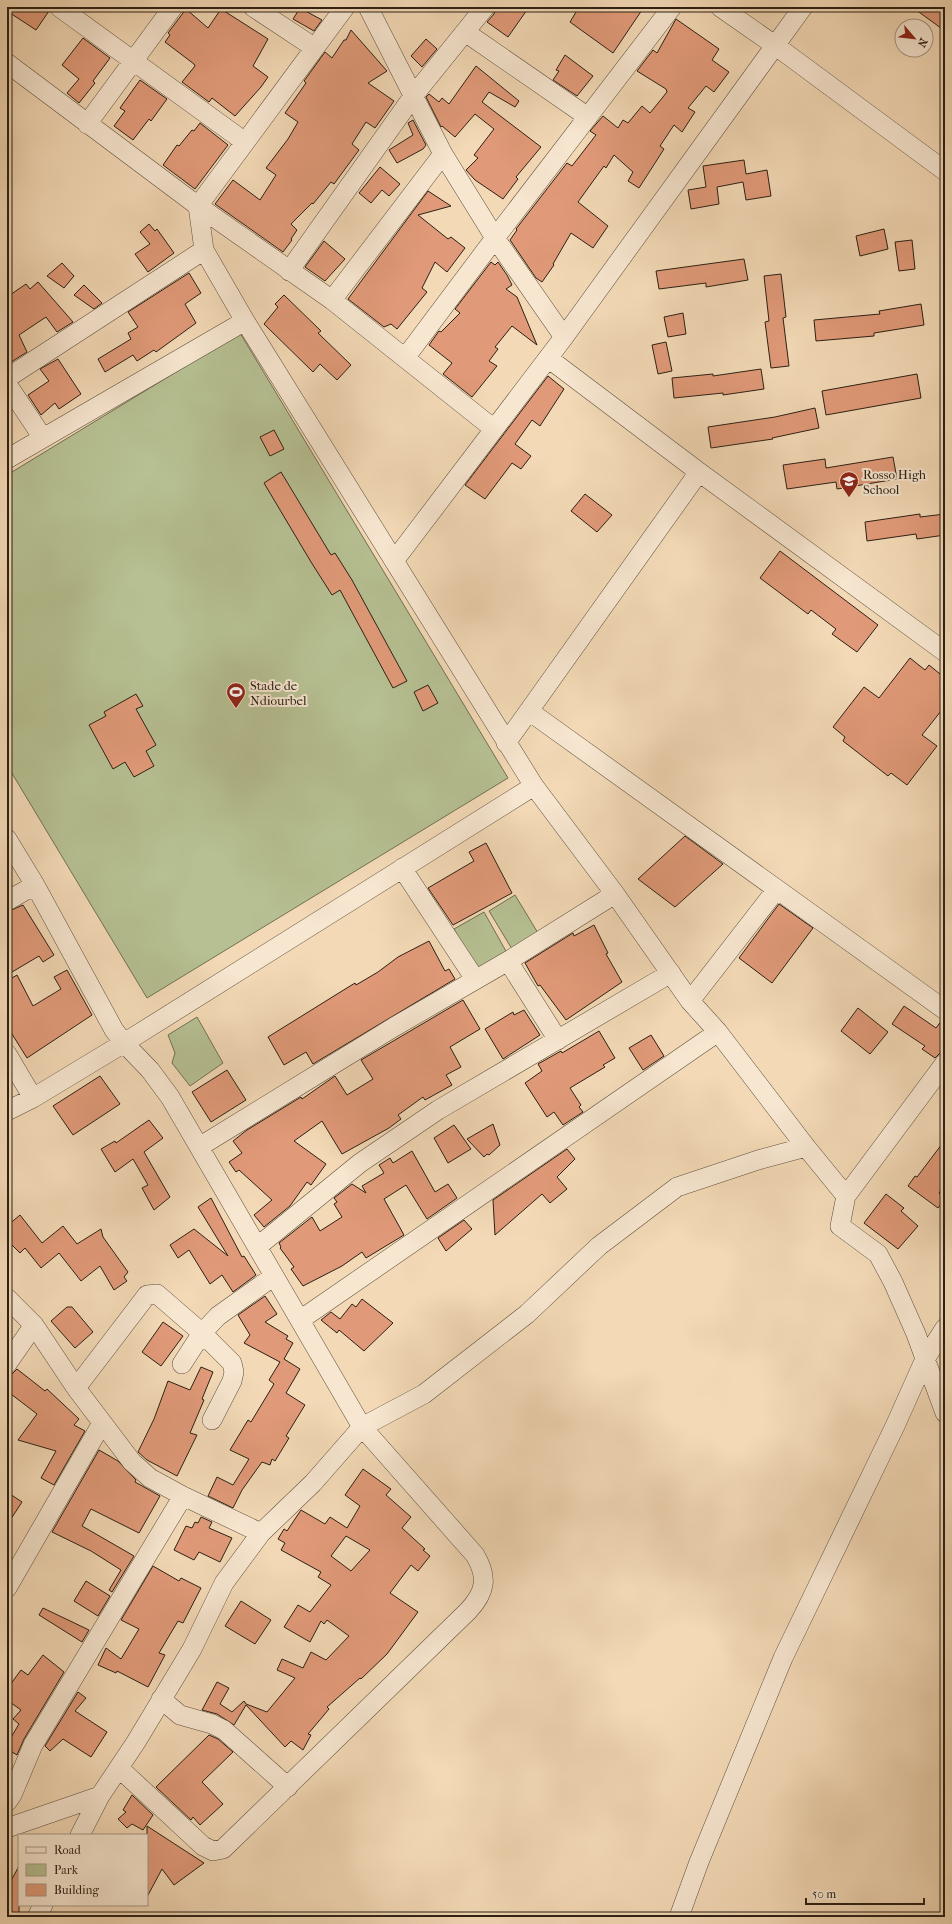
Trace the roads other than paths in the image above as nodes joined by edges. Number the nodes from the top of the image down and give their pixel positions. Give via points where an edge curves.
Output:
1 (59, 7) edge
2 (173, 7) edge
3 (254, 7) edge
4 (345, 7) edge
5 (368, 7) edge
6 (485, 7) edge
7 (672, 7) edge
8 (720, 7) edge
9 (803, 7) edge
10 (465, 32) junction
11 (776, 46) junction
12 (315, 48) junction
13 (134, 60) junction
14 (7, 63) edge
15 (414, 96) junction
16 (588, 117) junction
17 (87, 124) junction
18 (246, 142) junction
19 (443, 154) junction
20 (945, 171) edge
21 (198, 206) junction
22 (495, 238) junction
23 (204, 250) junction
24 (289, 270) junction
25 (332, 300) junction
26 (245, 321) junction
27 (564, 337) junction
28 (405, 358) junction
29 (548, 358) junction
30 (7, 378) edge
31 (7, 384) edge
32 (494, 429) junction
33 (43, 438) junction
34 (7, 458) edge
35 (699, 472) junction
36 (394, 561) junction
37 (945, 652) edge
38 (529, 711) junction
39 (506, 743) junction
40 (534, 786) junction
41 (7, 839) edge
42 (402, 868) junction
43 (35, 885) junction
44 (776, 890) junction
45 (615, 894) junction
46 (7, 901) edge
47 (508, 961) junction
48 (671, 973) junction
49 (475, 979) junction
50 (690, 1001) junction
51 (945, 1010) edge
52 (718, 1032) junction
53 (558, 1040) junction
54 (124, 1043) junction
55 (7, 1054) edge
56 (945, 1063) edge
57 (33, 1098) junction
58 (7, 1111) edge
59 (199, 1146) junction
60 (806, 1147) junction
61 (846, 1196) junction
62 (258, 1247) junction
63 (274, 1276) junction
64 (7, 1298) edge
65 (300, 1320) junction
66 (34, 1325) junction
67 (945, 1328) edge
68 (202, 1333) junction
69 (925, 1359) junction
70 (7, 1364) edge
71 (182, 1364) dead end
72 (76, 1388) junction
73 (945, 1413) edge
74 (212, 1420) dead end
75 (102, 1423) junction
76 (362, 1427) junction
77 (183, 1496) junction
78 (260, 1533) junction
79 (7, 1588) edge
80 (161, 1699) junction
81 (119, 1768) junction
82 (288, 1787) junction
83 (100, 1796) junction
84 (7, 1802) edge
85 (7, 1828) edge
86 (81, 1834) edge
87 (42, 1906) edge
88 (37, 1917) edge
89 (679, 1917) edge

1 - 13 street
2 - 13 street
3 - 12 street
4 - 12 street
5 - 15 street
6 - 10 street
7 - 16 street
8 - 11 street
9 - 11 street
10 - 15 street
10 - 16 street
11 - 20 street
11 - 27 street
12 - 18 street
13 - 17 street
13 - 18 street
14 - 17 street
15 - 19 street
15 - 24 street
16 - 22 street
17 - 21 street
18 - 21 street
19 - 22 street
19 - 25 street
21 - 23 street
21 - 24 street
22 - 27 street
22 - 28 street
23 - 26 street
23 - 30 street
24 - 25 street
25 - 28 street
26 - 33 street
26 - 36 street
27 - 29 street
28 - 32 street
29 - 32 street
29 - 35 street
31 - 33 street
32 - 36 street
33 - 34 street
35 - 37 street
35 - 38 street
36 - 39 street
38 - 39 street
38 - 44 street
39 - 40 street
40 - 42 street
40 - 45 street
41 - 43 street
42 - 49 street
42 - 54 street
43 - 46 street
43 - 54 street via 106,1016
44 - 50 street
44 - 51 street
45 - 47 street
45 - 48 street
47 - 49 street
47 - 53 street
48 - 50 street
48 - 53 street
49 - 59 street
50 - 52 street
52 - 60 street
52 - 65 street
53 - 62 street via 438,1110 360,1163
54 - 57 street
54 - 59 street via 161,1083
55 - 57 street
56 - 61 street
57 - 58 street
59 - 62 street
60 - 61 street
60 - 76 street via 677,1187 600,1246 528,1314 424,1394
61 - 69 street via 840,1226 878,1254 893,1282
62 - 63 street
63 - 65 street
63 - 68 street via 218,1316
64 - 66 street
65 - 76 street
66 - 70 street
66 - 72 street
67 - 69 street
68 - 71 street
68 - 72 street via 160,1296 150,1294
68 - 74 street via 229,1359 234,1368 232,1381
69 - 73 street
69 - 89 street via 783,1658
72 - 75 street
75 - 77 street via 132,1462 150,1478
75 - 79 street
76 - 78 street via 313,1483
76 - 82 street via 475,1555 484,1578 482,1590 477,1602
77 - 78 street
77 - 84 street via 33,1745
78 - 80 street via 224,1583 192,1649
80 - 81 street
80 - 82 street via 180,1715 224,1730
81 - 82 street via 202,1846 213,1851 224,1848
81 - 83 street
83 - 85 street
83 - 86 street
87 - 88 street

